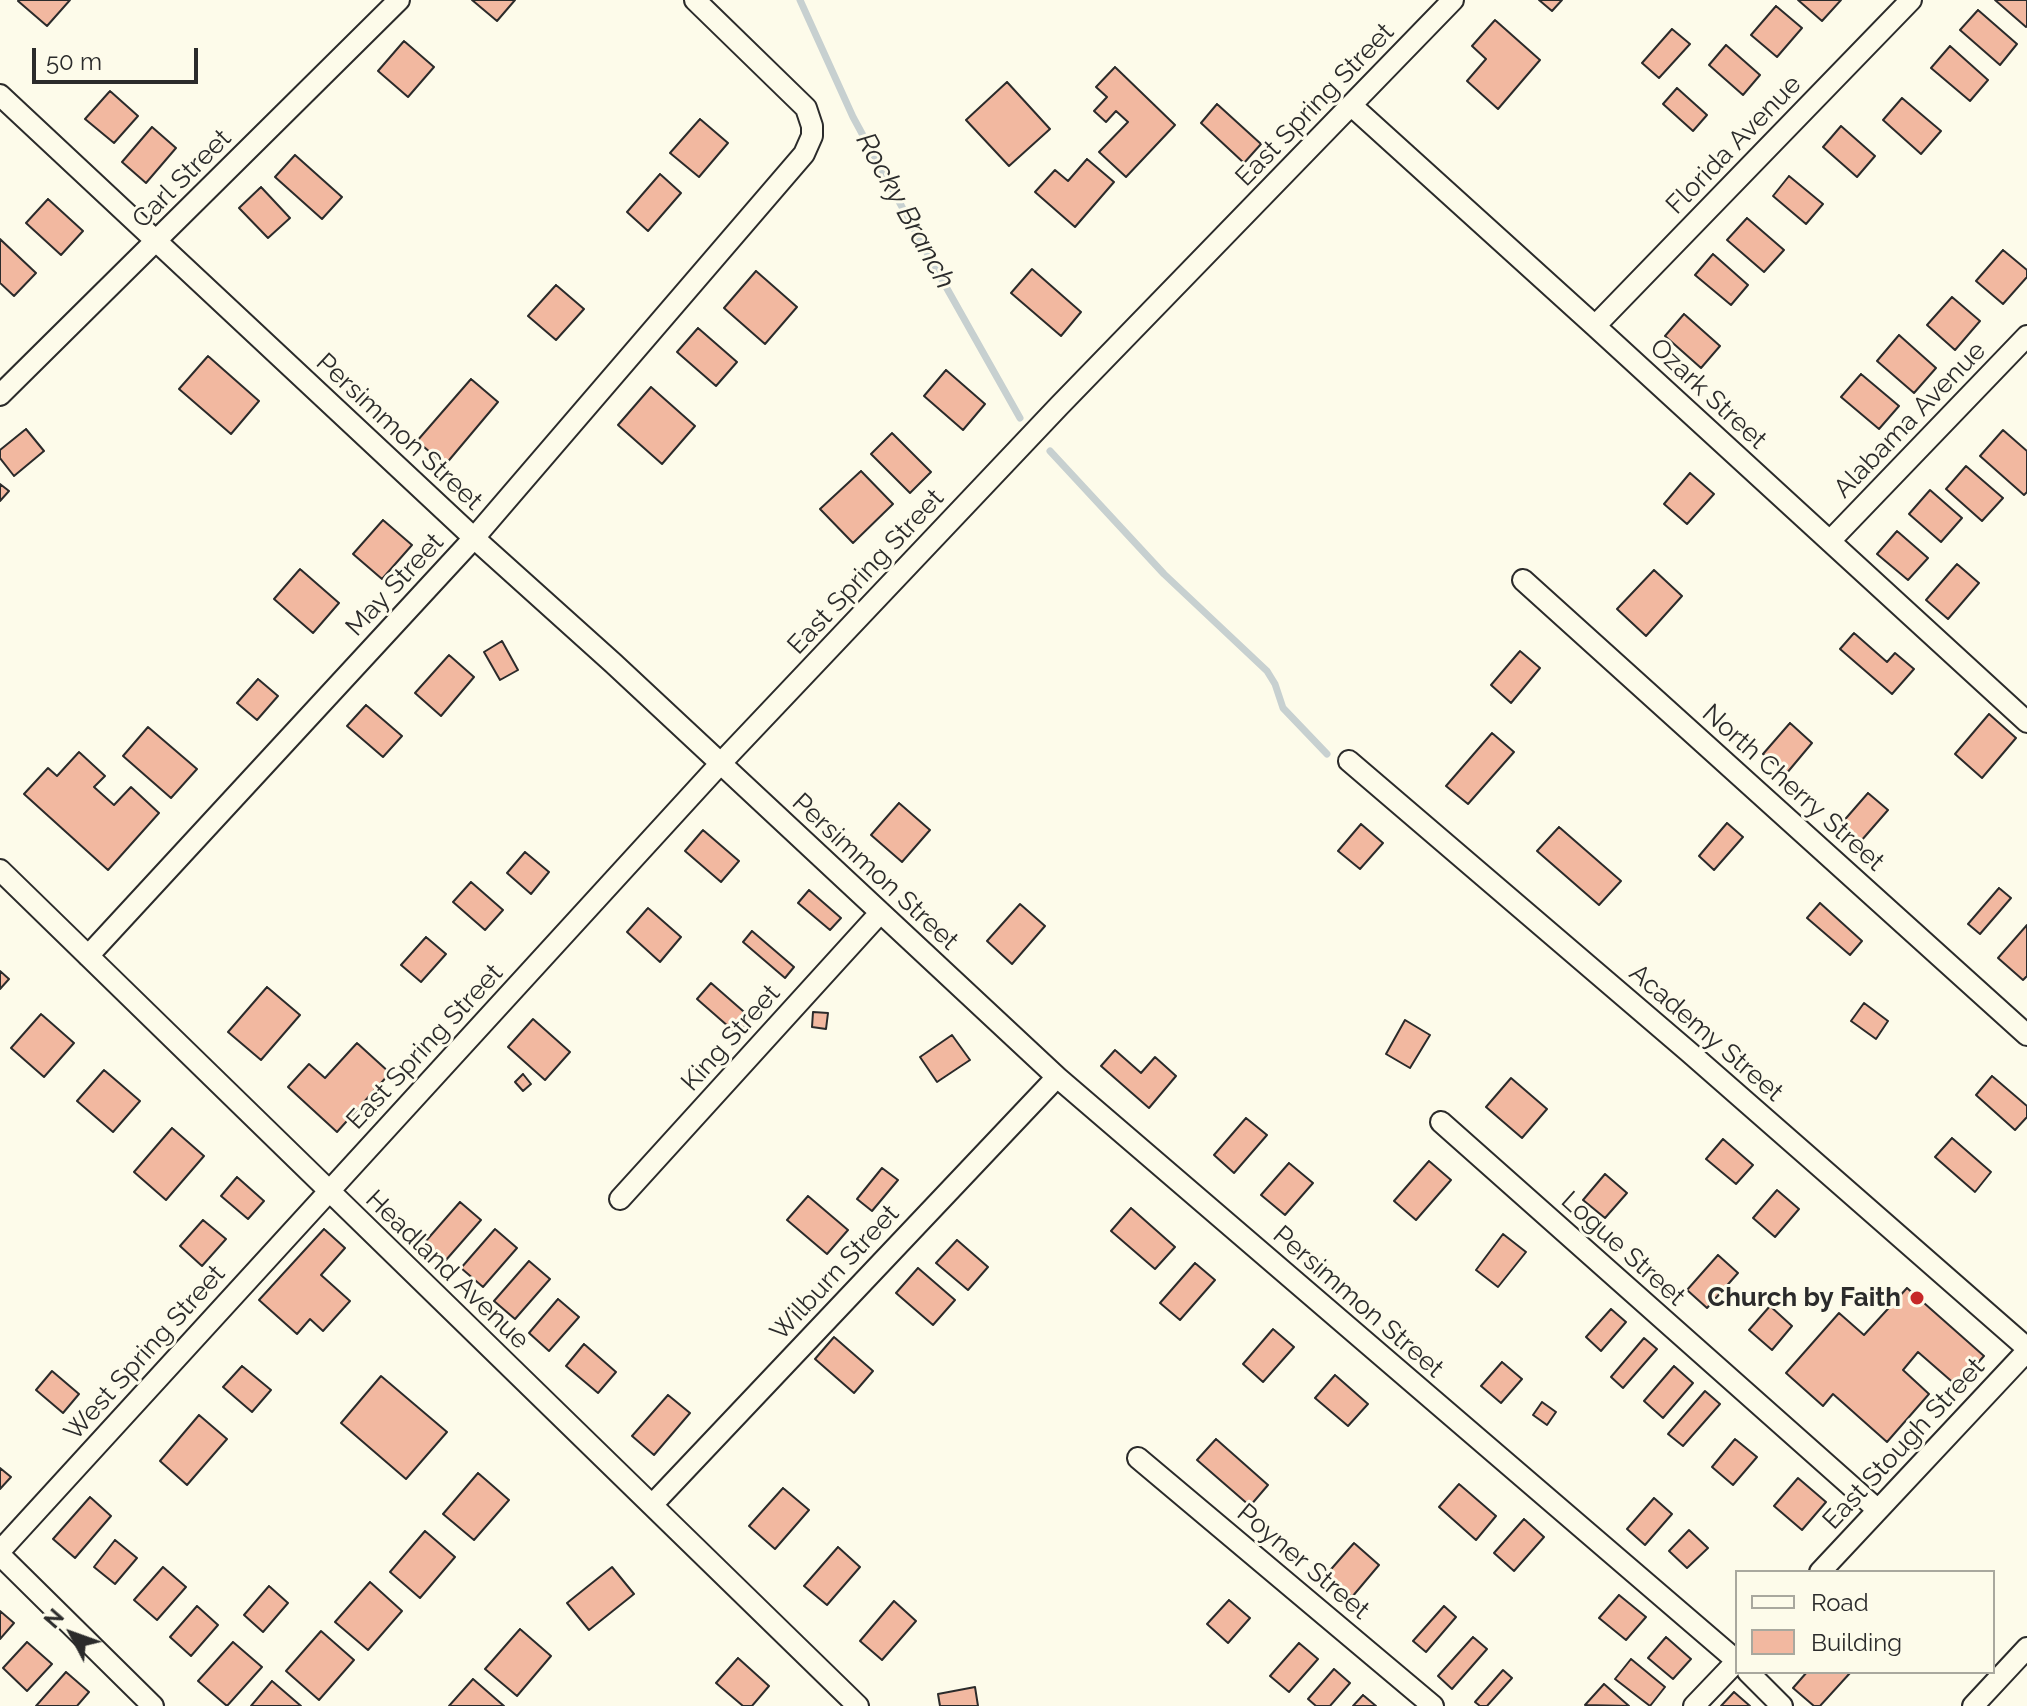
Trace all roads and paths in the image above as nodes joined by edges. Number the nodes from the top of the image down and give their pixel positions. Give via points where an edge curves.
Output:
1 (399, 0) edge
2 (695, 0) edge
3 (1453, 0) edge
4 (1911, 0) edge
5 (0, 95) edge
6 (1352, 106) junction
7 (156, 241) junction
8 (1595, 326) junction
9 (2027, 336) edge
10 (0, 395) edge
11 (474, 538) junction
12 (1830, 541) junction
13 (1523, 580) dead end
14 (2027, 722) edge
15 (1349, 761) dead end
16 (720, 764) junction
17 (0, 870) edge
18 (880, 913) junction
19 (88, 956) junction
20 (2027, 1035) edge
21 (1057, 1077) junction
22 (1441, 1122) dead end
23 (328, 1191) junction
24 (620, 1199) dead end
25 (2027, 1349) edge
26 (1138, 1458) dead end
27 (652, 1505) junction
28 (1878, 1510) junction
29 (0, 1553) edge
30 (1822, 1570) edge
31 (2027, 1648) edge
32 (1735, 1659) edge
33 (1735, 1663) edge
34 (1750, 1674) edge
35 (153, 1706) edge
36 (858, 1706) edge
37 (1433, 1706) edge
38 (1694, 1706) edge
39 (1782, 1706) edge
40 (1973, 1706) edge

1 - 7 street, Carl Street
2 - 11 street, May Street via 806,108 812,126 809,145
3 - 6 street, East Spring Street
4 - 8 street, Florida Avenue
5 - 7 street, Persimmon Street
6 - 8 street, Ozark Street
6 - 16 street, East Spring Street
7 - 10 street, Carl Street
7 - 11 street, Persimmon Street
8 - 12 street, Ozark Street
9 - 12 street, Alabama Avenue
11 - 16 street, Persimmon Street
11 - 19 street, May Street
12 - 14 street, Ozark Street
13 - 20 street, North Cherry Street
15 - 25 street, Academy Street
16 - 18 street, Persimmon Street
16 - 23 street, East Spring Street
17 - 19 street, Headland Avenue
18 - 21 street, Persimmon Street
18 - 24 street, King Street
19 - 23 street, Headland Avenue
21 - 27 street, Wilburn Street
21 - 32 street, Persimmon Street
22 - 28 street, Logue Street
23 - 27 street, Headland Avenue
23 - 29 street, West Spring Street
25 - 28 street, East Stough Street
26 - 37 street, Poyner Street
27 - 36 street, Headland Avenue
28 - 30 street, East Stough Street
29 - 35 street
31 - 40 street
33 - 38 street
34 - 39 street

